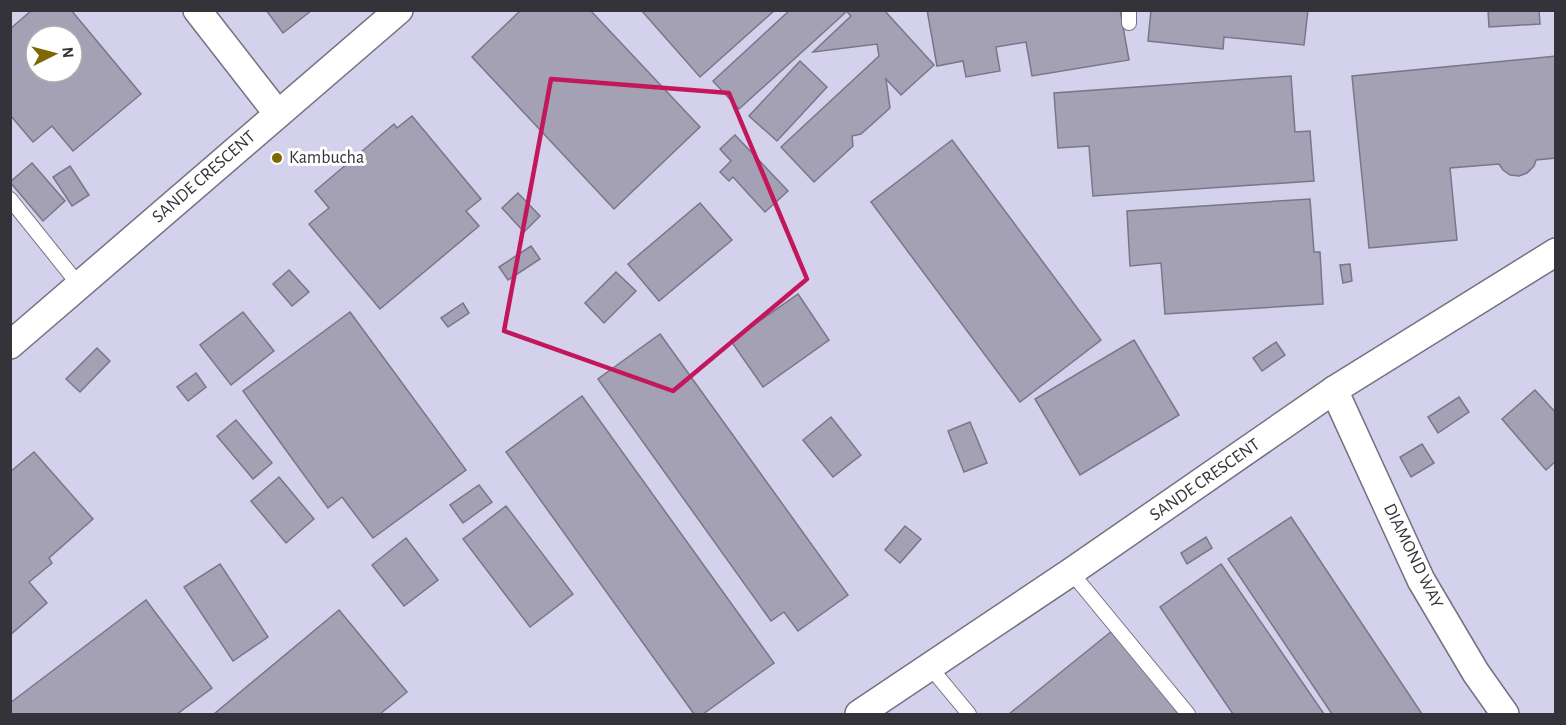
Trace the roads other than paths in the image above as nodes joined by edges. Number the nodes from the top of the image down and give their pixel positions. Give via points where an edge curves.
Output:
1 (197, 10) edge
2 (399, 10) edge
3 (278, 114) junction
4 (10, 199) edge
5 (1556, 252) edge
6 (79, 285) junction
7 (10, 345) edge
8 (1334, 390) junction
9 (1071, 572) junction
10 (930, 667) junction
11 (859, 714) edge
12 (969, 714) edge
13 (1188, 714) edge
14 (1505, 714) edge

1 - 3 street
2 - 3 street, SANDE CRESCENT
3 - 6 street, SANDE CRESCENT
4 - 6 lane
5 - 8 street, SANDE CRESCENT
6 - 7 street, SANDE CRESCENT
8 - 9 street, SANDE CRESCENT
8 - 14 street, DIAMOND WAY via 1421,580
9 - 10 street, SANDE CRESCENT
9 - 13 lane
10 - 11 street, SANDE CRESCENT
10 - 12 lane

